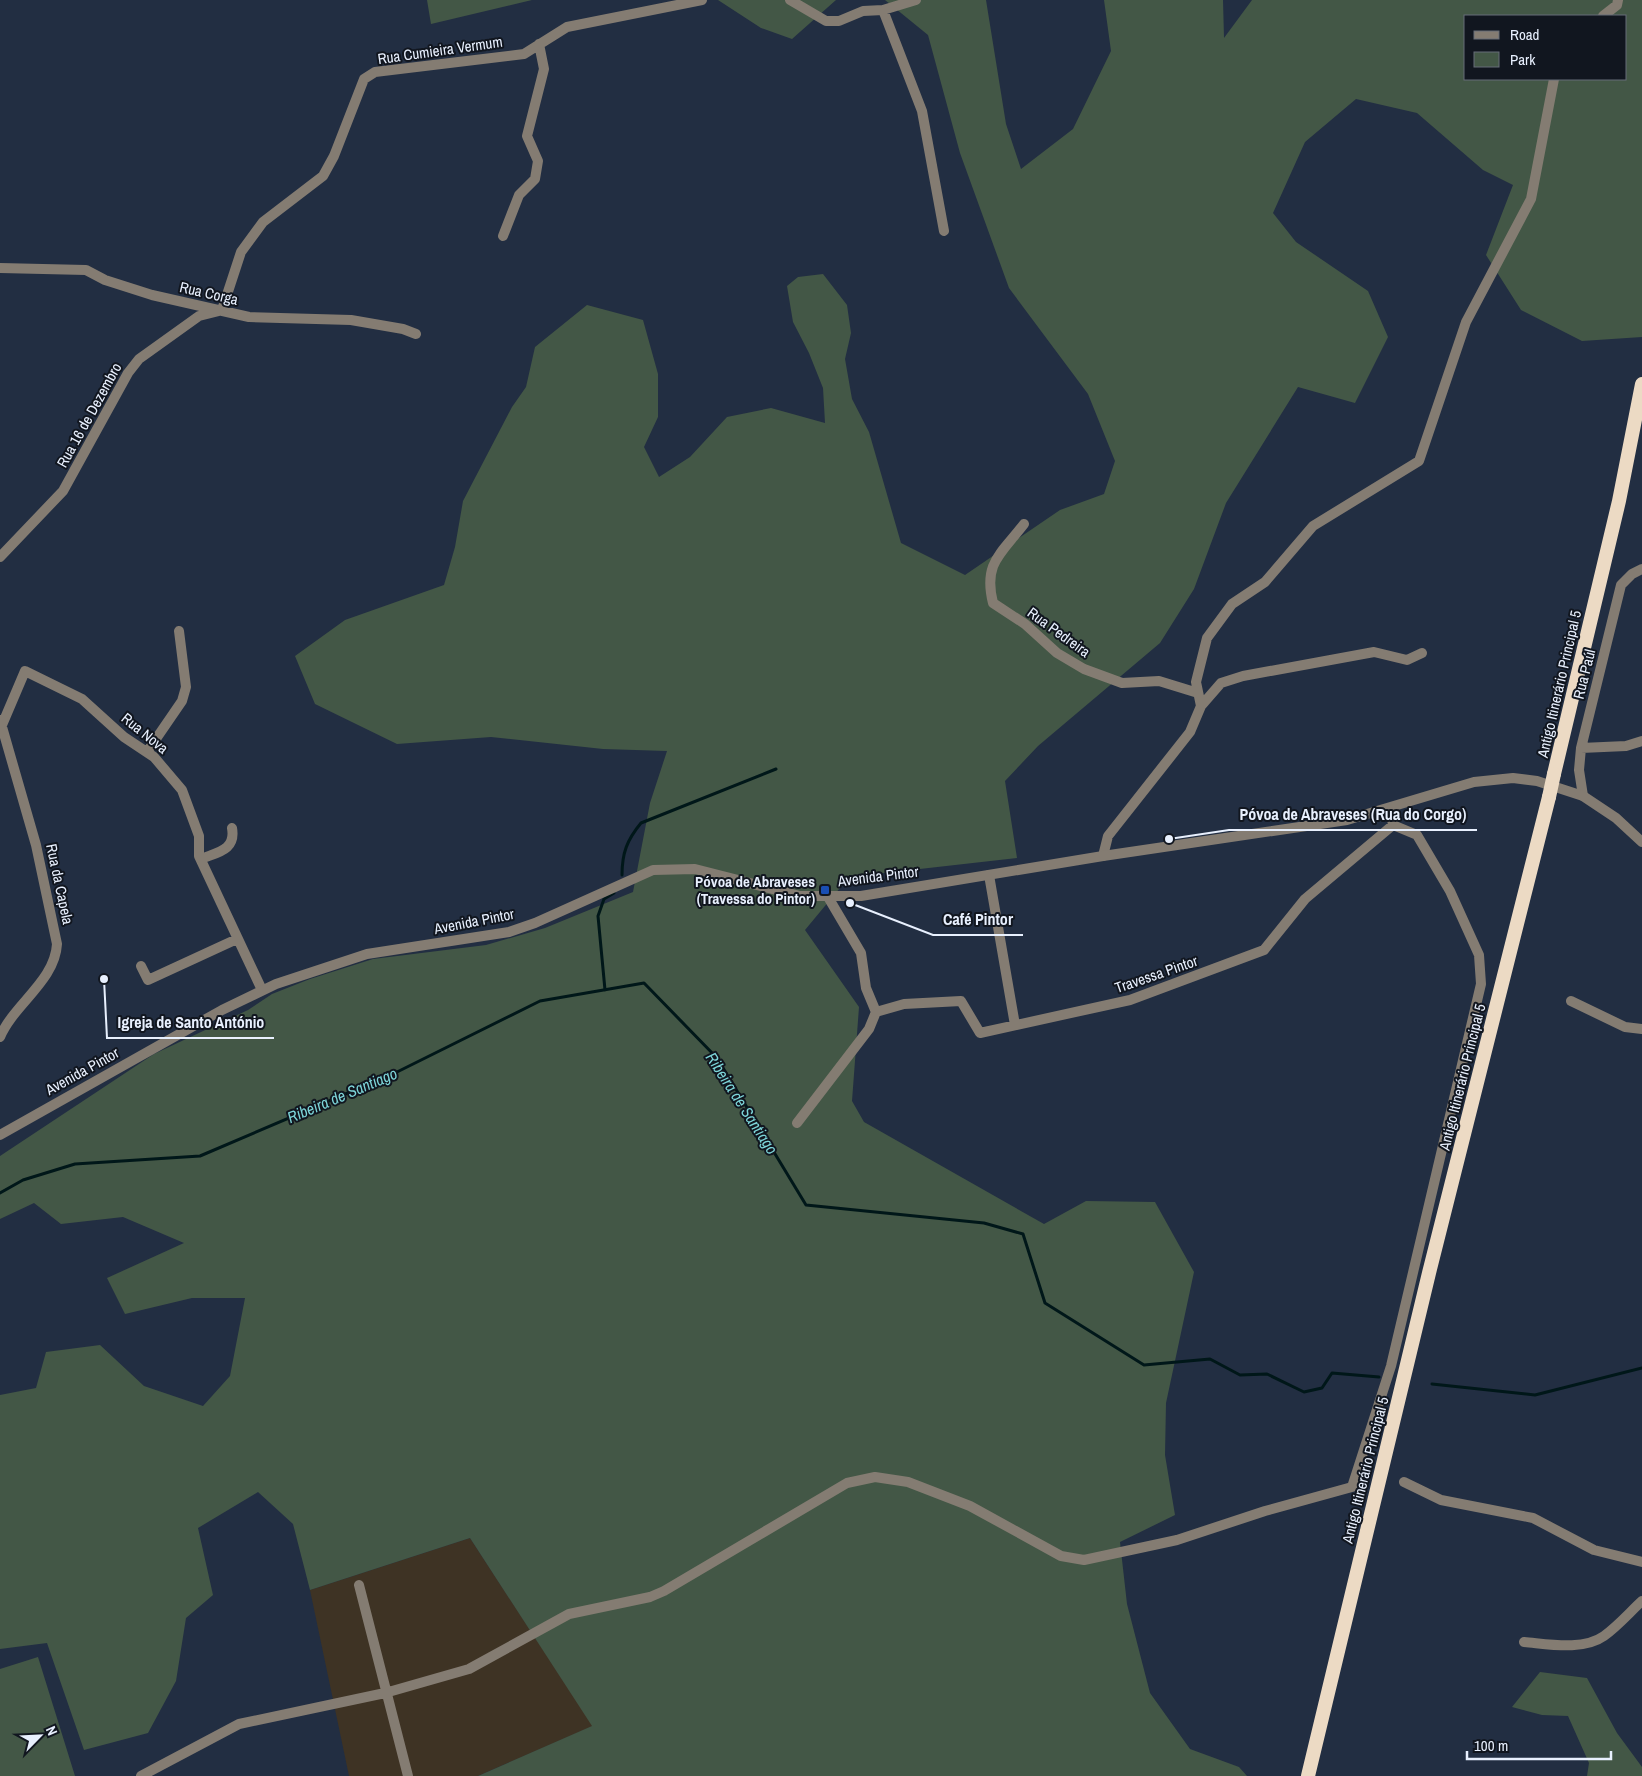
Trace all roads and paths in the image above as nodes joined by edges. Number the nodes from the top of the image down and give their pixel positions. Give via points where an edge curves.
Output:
1 (702, 0) edge
2 (790, 0) edge
3 (916, 0) edge
4 (1618, 0) edge
5 (883, 10) junction
6 (1604, 15) edge
7 (539, 44) junction
8 (1554, 80) edge
9 (944, 231) dead end
10 (503, 236) dead end
11 (0, 268) edge
12 (222, 310) junction
13 (416, 334) dead end
14 (1642, 384) edge
15 (1024, 524) dead end
16 (0, 557) edge
17 (1642, 569) edge
18 (179, 631) dead end
19 (1422, 653) dead end
20 (1198, 693) junction
21 (1201, 706) junction
22 (0, 723) edge
23 (1642, 741) edge
24 (1581, 748) junction
25 (147, 752) junction
26 (1583, 796) junction
27 (1390, 808) junction
28 (1393, 825) junction
29 (232, 828) dead end
30 (1642, 842) edge
31 (1103, 856) junction
32 (201, 859) junction
33 (990, 875) junction
34 (828, 898) junction
35 (237, 939) junction
36 (142, 966) dead end
37 (262, 990) junction
38 (1571, 1000) dead end
39 (876, 1012) junction
40 (1015, 1025) junction
41 (1642, 1029) edge
42 (0, 1036) edge
43 (797, 1123) dead end
44 (0, 1134) edge
45 (1404, 1482) dead end
46 (1642, 1562) edge
47 (359, 1585) dead end
48 (1642, 1601) edge
49 (1524, 1642) dead end
50 (385, 1693) junction
51 (140, 1776) edge
52 (408, 1776) edge
53 (1308, 1776) edge

1 - 7 street, Rua Cumieira Vermum via 567,27
2 - 5 street via 826,22
3 - 5 street
4 - 6 street via 1617,5
5 - 9 street via 922,111
7 - 10 street via 544,69 527,136 538,161 534,179 519,195
7 - 12 street, Rua Cumieira Vermum via 524,54 375,72 364,79 323,176 263,222 241,252
8 - 20 street via 1531,199 1466,322 1419,461 1313,526 1265,582 1232,604 1207,638 1196,682
11 - 12 street, Rua Corga via 86,270 105,280 152,295
12 - 13 street, Rua Corga via 249,317 351,320 403,328
12 - 16 street, Rua 16 de Dezembro via 199,316 139,359 128,372 63,491
14 - 53 highway, Antigo Itinerário Principal 5, bridge via 1619,501 1549,796
15 - 20 street, Rua Pedreira via 992,565 988,585 993,603 1025,624 1057,653 1084,669 1122,683 1159,681
17 - 24 street, Rua Paúl via 1621,585
18 - 25 street via 186,687 182,701
19 - 21 street via 1407,660 1374,652 1244,676 1222,683
20 - 21 street
21 - 31 street via 1190,732 1108,836
22 - 25 street, Rua Nova via 25,671 82,699
22 - 42 street, Rua da Capela via 36,845 57,944 56,957 50,968 7,1021
23 - 24 street via 1626,746
24 - 26 street, Rua Paúl via 1579,770
25 - 32 street, Rua Nova via 182,790 199,836
26 - 27 street, Avenida Pintor via 1537,781 1513,778 1474,782
26 - 30 street, Avenida Pintor via 1616,818
27 - 28 street
27 - 31 street, Avenida Pintor via 1347,820
28 - 40 street, Travessa Pintor via 1305,899 1264,950 1130,1000
28 - 50 street via 1416,835 1450,891 1479,955 1481,984 1391,1366 1352,1487 1177,1540 1084,1560 1061,1556 970,1506 908,1482 875,1477 848,1482 664,1591 650,1597 569,1614 469,1669
29 - 32 street via 234,839 231,845
31 - 33 street, Avenida Pintor
32 - 35 street, Rua Nova
33 - 34 street, Avenida Pintor via 861,896
33 - 40 street
34 - 37 street, Avenida Pintor via 785,893 695,869 653,870 509,932 366,954
34 - 39 street via 861,953 866,988
35 - 36 street via 148,980
35 - 37 street, Rua Nova
37 - 44 street, Avenida Pintor
38 - 41 street via 1625,1027
39 - 40 street, Travessa Pintor via 904,1004 960,1001 980,1033
39 - 43 street via 869,1030
45 - 46 street via 1441,1500 1533,1518 1594,1550
47 - 50 street
48 - 49 street via 1603,1636 1589,1643
50 - 51 street via 239,1724
50 - 52 street

